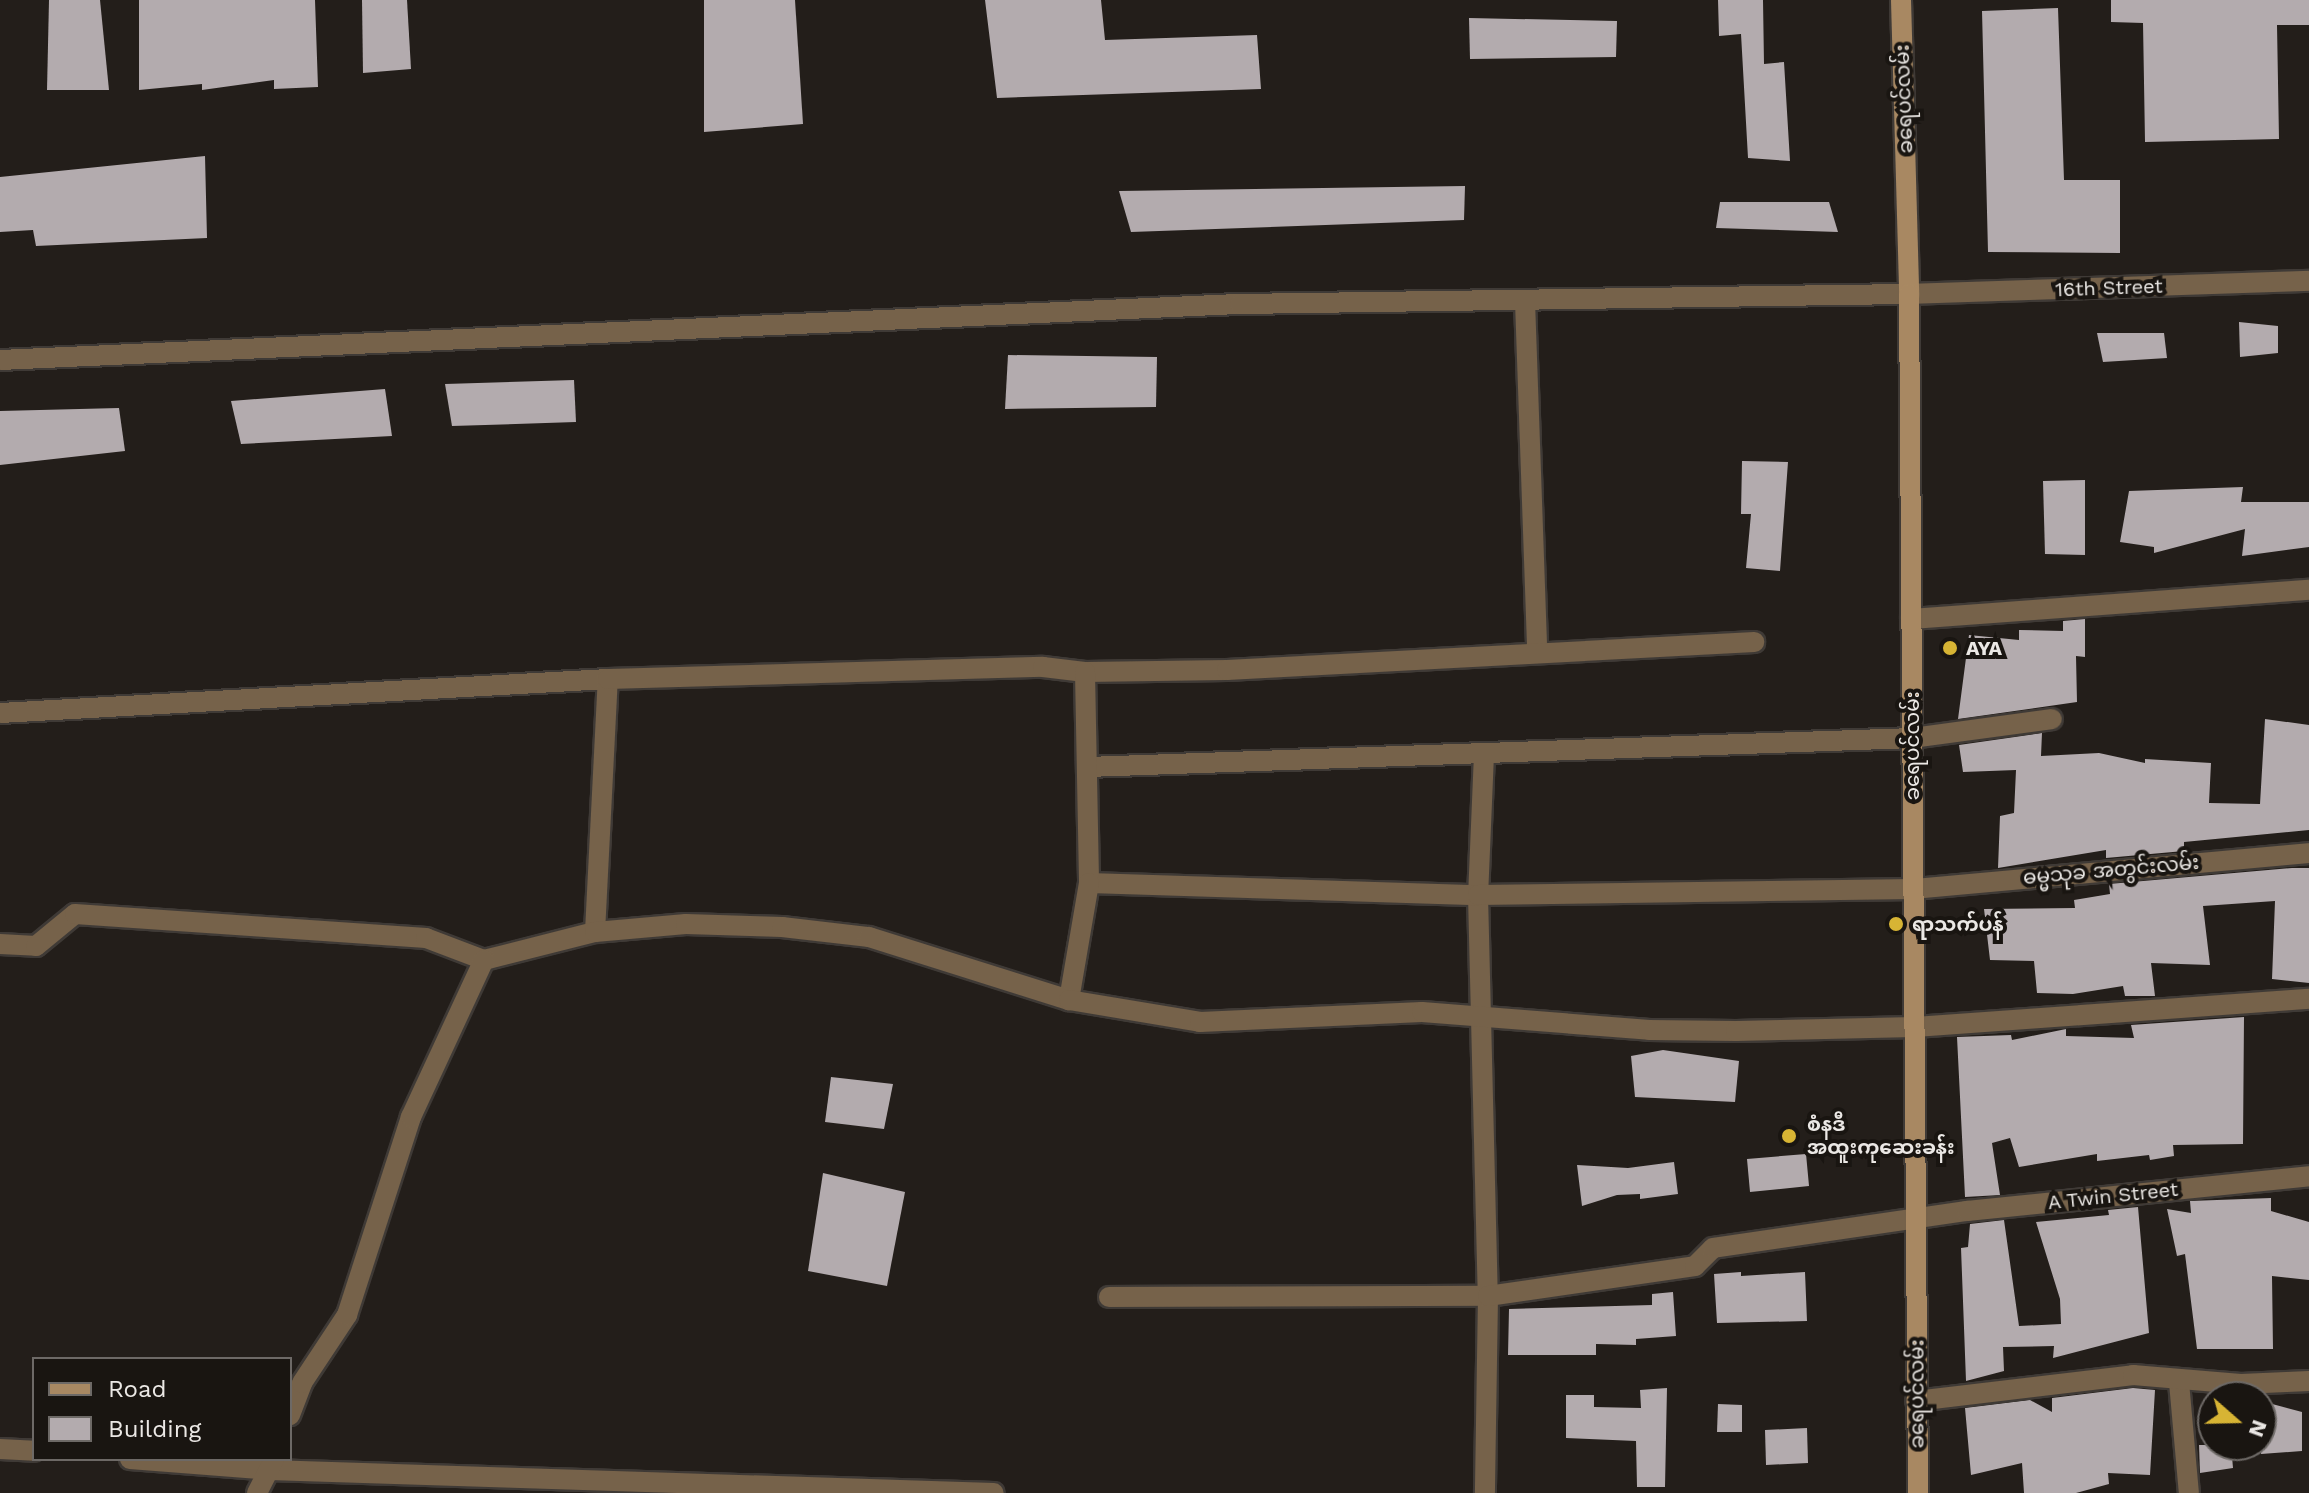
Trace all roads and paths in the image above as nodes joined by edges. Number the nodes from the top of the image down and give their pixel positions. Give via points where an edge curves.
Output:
1 (1901, 0) edge
2 (2309, 281) edge
3 (1909, 294) junction
4 (1525, 301) junction
5 (0, 360) edge
6 (2309, 590) edge
7 (1911, 619) junction
8 (1754, 642) dead end
9 (1537, 651) junction
10 (1085, 672) junction
11 (608, 679) junction
12 (0, 713) edge
13 (2052, 719) dead end
14 (1912, 738) junction
15 (1484, 754) junction
16 (1087, 767) junction
17 (2309, 853) edge
18 (1089, 883) junction
19 (1914, 889) junction
20 (1478, 895) junction
21 (595, 932) junction
22 (0, 944) edge
23 (484, 960) junction
24 (2309, 999) edge
25 (1069, 1000) junction
26 (1483, 1013) junction
27 (1915, 1027) junction
28 (2309, 1176) edge
29 (1916, 1218) junction
30 (1488, 1296) junction
31 (1109, 1297) dead end
32 (2309, 1381) edge
33 (2179, 1382) junction
34 (1916, 1401) junction
35 (292, 1410) edge
36 (0, 1449) edge
37 (32, 1451) edge
38 (186, 1461) edge
39 (271, 1464) edge
40 (257, 1493) edge
41 (994, 1493) edge
42 (1485, 1493) edge
43 (1918, 1493) edge
44 (2189, 1493) edge

1 - 3 main road, ခရေပင်လမ်း
2 - 3 street, 16th Street
3 - 4 street, 16th Street
3 - 7 main road, ခရေပင်လမ်း
4 - 5 street, 16th Street via 1225,305
4 - 9 street
6 - 7 street
7 - 14 main road, ခရေပင်လမ်း
8 - 9 street
9 - 10 street via 1227,670
10 - 11 street via 1043,667
10 - 16 street
11 - 12 street
11 - 21 street
13 - 14 street
14 - 15 street
14 - 19 main road, ခရေပင်လမ်း
15 - 16 street
15 - 20 street
16 - 18 street
17 - 19 street, ဓမ္မသုခ အတွင်းလမ်း
18 - 20 street, ဓမ္မသုခ အတွင်းလမ်း
18 - 25 street
19 - 20 street, ဓမ္မသုခ အတွင်းလမ်း
19 - 27 main road, ခရေပင်လမ်း
20 - 26 street
21 - 23 street
21 - 25 street via 686,924 869,937
22 - 23 street via 36,946 75,914 426,938
23 - 35 street via 411,1117 347,1315 302,1383
24 - 27 street
25 - 26 street via 1200,1022
26 - 27 street via 1649,1030
26 - 30 street
27 - 29 main road, ခရေပင်လမ်း
28 - 29 street, A Twin Street
29 - 30 street, A Twin Street via 1713,1248 1695,1266
29 - 34 main road, ခရေပင်လမ်း
30 - 31 street, A Twin Street
30 - 42 street
32 - 33 street
33 - 34 street via 2133,1375
33 - 44 street
34 - 43 main road, ခရေပင်လမ်း
36 - 37 street
38 - 39 street
39 - 40 street
39 - 41 street

